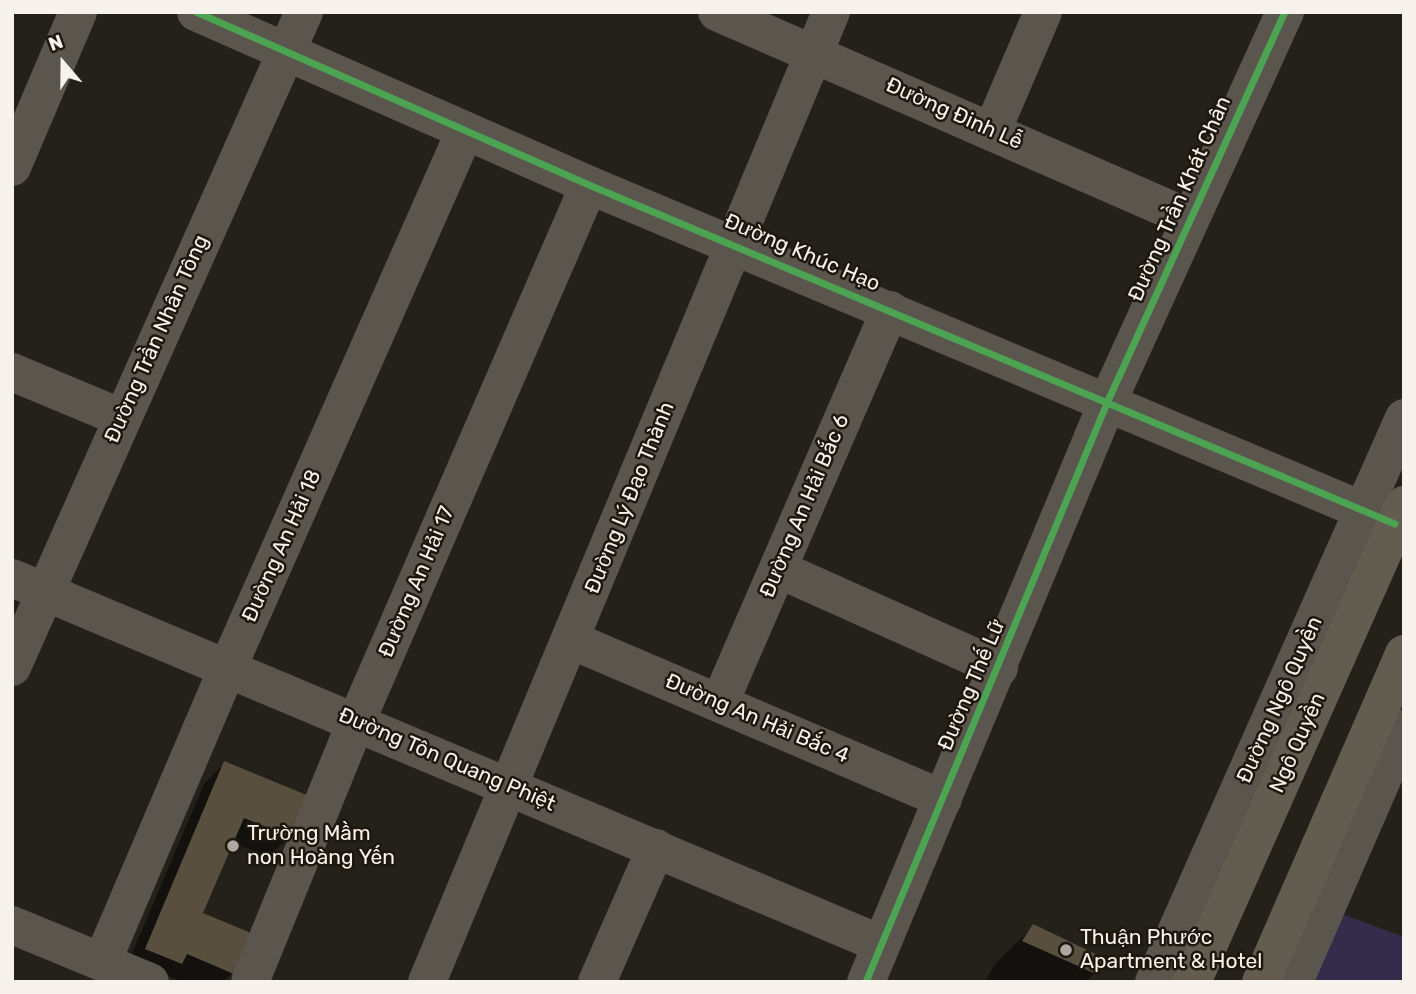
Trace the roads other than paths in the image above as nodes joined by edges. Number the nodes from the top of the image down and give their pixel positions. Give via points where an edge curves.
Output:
1 (78, 12) edge
2 (196, 12) edge
3 (304, 12) edge
4 (716, 12) edge
5 (831, 12) edge
6 (1043, 12) edge
7 (1284, 12) edge
8 (287, 52) junction
9 (814, 53) junction
10 (465, 131) junction
11 (992, 131) junction
12 (14, 158) edge
13 (589, 185) junction
14 (1189, 218) junction
15 (735, 244) junction
16 (890, 310) junction
17 (12, 372) edge
18 (1108, 401) junction
19 (122, 418) junction
20 (1404, 418) edge
21 (1388, 513) edge
22 (778, 569) junction
23 (28, 584) edge
24 (571, 640) junction
25 (1404, 654) edge
26 (12, 667) edge
27 (228, 667) junction
28 (999, 668) junction
29 (720, 702) junction
30 (356, 722) junction
31 (1404, 729) edge
32 (508, 785) junction
33 (943, 799) junction
34 (656, 848) junction
35 (12, 925) edge
36 (881, 944) junction
37 (102, 962) junction
38 (150, 982) edge
39 (250, 982) edge
40 (427, 982) edge
41 (597, 982) edge
42 (866, 982) edge
43 (1154, 982) edge
44 (1192, 982) edge
45 (1261, 982) edge
46 (1294, 982) edge

1 - 12 street
2 - 8 street, Đường Khúc Hạo
3 - 8 street, Đường Trần Nhân Tông
4 - 9 street, Đường Đinh Lễ
5 - 9 street, Đường Lý Đạo Thành
6 - 11 street
7 - 14 street, Đường Trần Khát Chân
8 - 10 street, Đường Khúc Hạo
8 - 19 street, Đường Trần Nhân Tông
9 - 11 street, Đường Đinh Lễ
9 - 15 street, Đường Lý Đạo Thành
10 - 13 street, Đường Khúc Hạo
10 - 27 street, Đường An Hải 18
11 - 14 street, Đường Đinh Lễ
13 - 15 street, Đường Khúc Hạo
13 - 30 street, Đường An Hải 17
14 - 18 street, Đường Trần Khát Chân
15 - 16 street, Đường Khúc Hạo
15 - 24 street, Đường Lý Đạo Thành
16 - 18 street, Đường Khúc Hạo
16 - 22 street, Đường An Hải Bắc 6
17 - 19 street
18 - 21 street, Đường Khúc Hạo
18 - 28 street, Đường Thế Lữ
19 - 23 street, Đường Trần Nhân Tông
20 - 21 street, Đường Ngô Quyền
21 - 43 street, Đường Ngô Quyền
21 - 44 highway, Ngô Quyền
22 - 28 street
22 - 29 street, Đường An Hải Bắc 6
23 - 26 street, Đường Trần Nhân Tông
23 - 27 street, Đường Tôn Quang Phiệt
24 - 29 street, Đường An Hải Bắc 4
24 - 32 street, Đường Lý Đạo Thành
25 - 45 highway
27 - 30 street, Đường Tôn Quang Phiệt
27 - 37 street, Đường An Hải 18
28 - 33 street, Đường Thế Lữ
29 - 33 street, Đường An Hải Bắc 4
30 - 32 street, Đường Tôn Quang Phiệt
30 - 39 street, Đường An Hải 17
31 - 46 street
32 - 34 street, Đường Tôn Quang Phiệt
32 - 40 street, Đường Lý Đạo Thành
33 - 36 street, Đường Thế Lữ
34 - 36 street, Đường Tôn Quang Phiệt
34 - 41 street
35 - 37 street
36 - 42 street, Đường Thế Lữ
37 - 38 street

